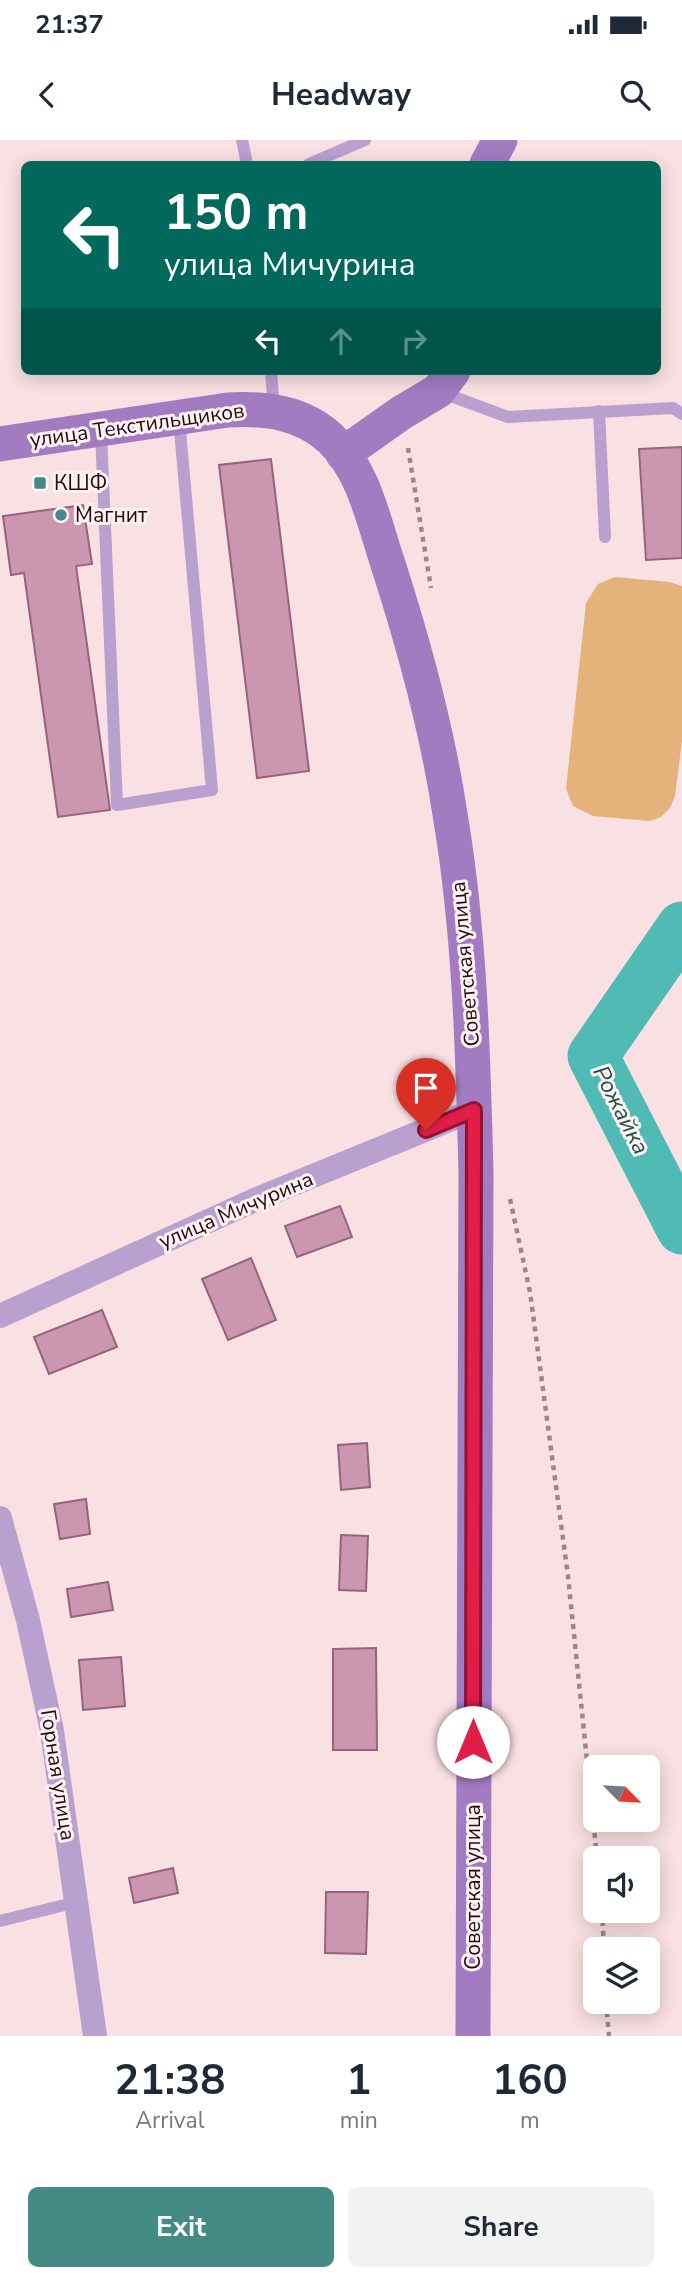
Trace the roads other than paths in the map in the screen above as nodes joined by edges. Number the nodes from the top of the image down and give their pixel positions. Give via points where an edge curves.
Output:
1 (242, 140) edge
2 (365, 140) edge
3 (500, 140) edge
4 (246, 161) edge
5 (316, 161) edge
6 (489, 161) edge
7 (271, 375) edge
8 (445, 381) edge
9 (274, 411) junction
10 (600, 411) junction
11 (682, 414) edge
12 (178, 416) junction
13 (100, 429) junction
14 (0, 444) edge
15 (343, 454) junction
16 (605, 537) dead end
17 (474, 1110) junction
18 (0, 1316) edge
19 (0, 1518) edge
20 (77, 1902) junction
21 (0, 1921) edge
22 (95, 2036) edge
23 (473, 2036) edge

1 - 4 lane
2 - 5 lane
3 - 6 main road
7 - 9 lane
8 - 10 lane via 508,417
8 - 15 main road
9 - 12 main road, улица Текстильщиков
9 - 15 main road, Советская улица via 311,425
10 - 11 lane via 673,408
10 - 16 lane
12 - 13 main road, улица Текстильщиков
12 - 13 lane via 212,790 117,805
13 - 14 main road, улица Текстильщиков
15 - 17 main road, Советская улица via 366,496 394,583 450,812 469,986
17 - 18 street, улица Мичурина via 257,1199
17 - 23 main road, Советская улица
19 - 20 street, Горная улица via 46,1700
20 - 21 lane
20 - 22 street, Горная улица

